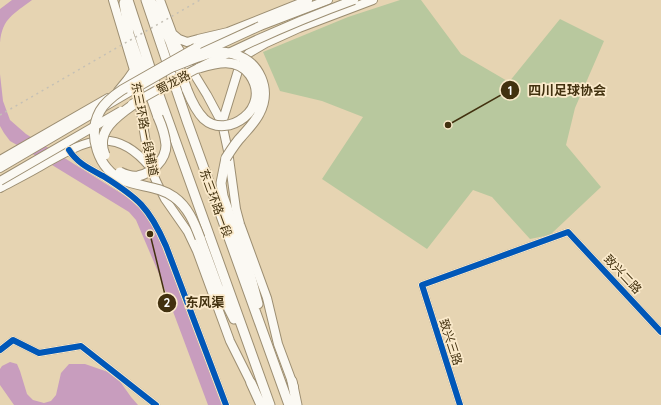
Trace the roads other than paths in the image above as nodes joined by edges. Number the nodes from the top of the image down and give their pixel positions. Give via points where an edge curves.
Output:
1 (113, 0) edge
2 (123, 0) edge
3 (128, 0) edge
4 (146, 0) edge
5 (150, 0) edge
6 (160, 0) edge
7 (308, 0) edge
8 (328, 0) edge
9 (354, 0) edge
10 (373, 0) edge
11 (260, 26) junction
12 (173, 34) junction
13 (172, 67) junction
14 (199, 68) junction
15 (134, 70) junction
16 (137, 102) junction
17 (222, 123) junction
18 (68, 151) junction
19 (0, 160) edge
20 (150, 167) junction
21 (0, 168) edge
22 (0, 181) edge
23 (0, 188) edge
24 (568, 232) joint
25 (661, 332) edge
26 (0, 350) edge
27 (271, 356) junction
28 (255, 363) junction
29 (292, 381) junction
30 (251, 383) joint
31 (156, 405) edge
32 (226, 405) edge
33 (260, 405) edge
34 (270, 405) edge
35 (289, 405) edge
36 (297, 405) edge
37 (300, 405) edge
38 (460, 405) edge

1 - 15 main road, 东三环路一段辅道
2 - 16 highway, bridge via 129,34 166,146 164,156 155,168 138,176 128,176 119,172 107,159 102,145 103,135 116,117
3 - 28 highway, 东三环路一段 via 159,95
4 - 27 highway, 东三环路一段
5 - 14 highway, bridge via 170,41 187,90 204,119 220,126 240,120 249,113 257,98 257,89 247,71 239,65 230,63
6 - 12 main road
7 - 12 main road via 228,32 187,42
8 - 11 main road, 蜀龙路
9 - 14 main road, 蜀龙路, bridge via 265,36
10 - 17 main road via 299,28 248,53 241,61
11 - 13 main road, 蜀龙路, bridge
11 - 28 highway, bridge via 217,38 122,90 104,104 95,134 100,158 114,175 165,192 175,197 190,213 218,287
12 - 17 main road via 177,46
13 - 21 main road, 蜀龙路, bridge
13 - 27 highway, bridge via 210,53 222,52 248,60 257,68 262,79 265,91 259,115 226,158 221,183 223,196 250,274
14 - 16 main road, 蜀龙路, bridge
15 - 19 main road via 120,89 107,99
15 - 20 main road, 东三环路一段辅道
16 - 22 main road, 蜀龙路, bridge
17 - 29 main road via 240,224 267,298 278,344
18 - 20 main road via 98,140 111,140 132,148
18 - 23 main road
18 - 32 street via 81,163 125,190 148,211 171,259
20 - 30 main road, 东三环路一段辅道 via 165,199 188,232 197,251 230,341
24 - 25 street, 致兴二路
24 - 38 street, 致兴三路 via 422,286
26 - 31 street via 13,340 39,353 81,346
27 - 35 highway, 东三环路一段
28 - 34 highway, 东三环路一段
29 - 36 highway
29 - 37 main road
30 - 33 highway

